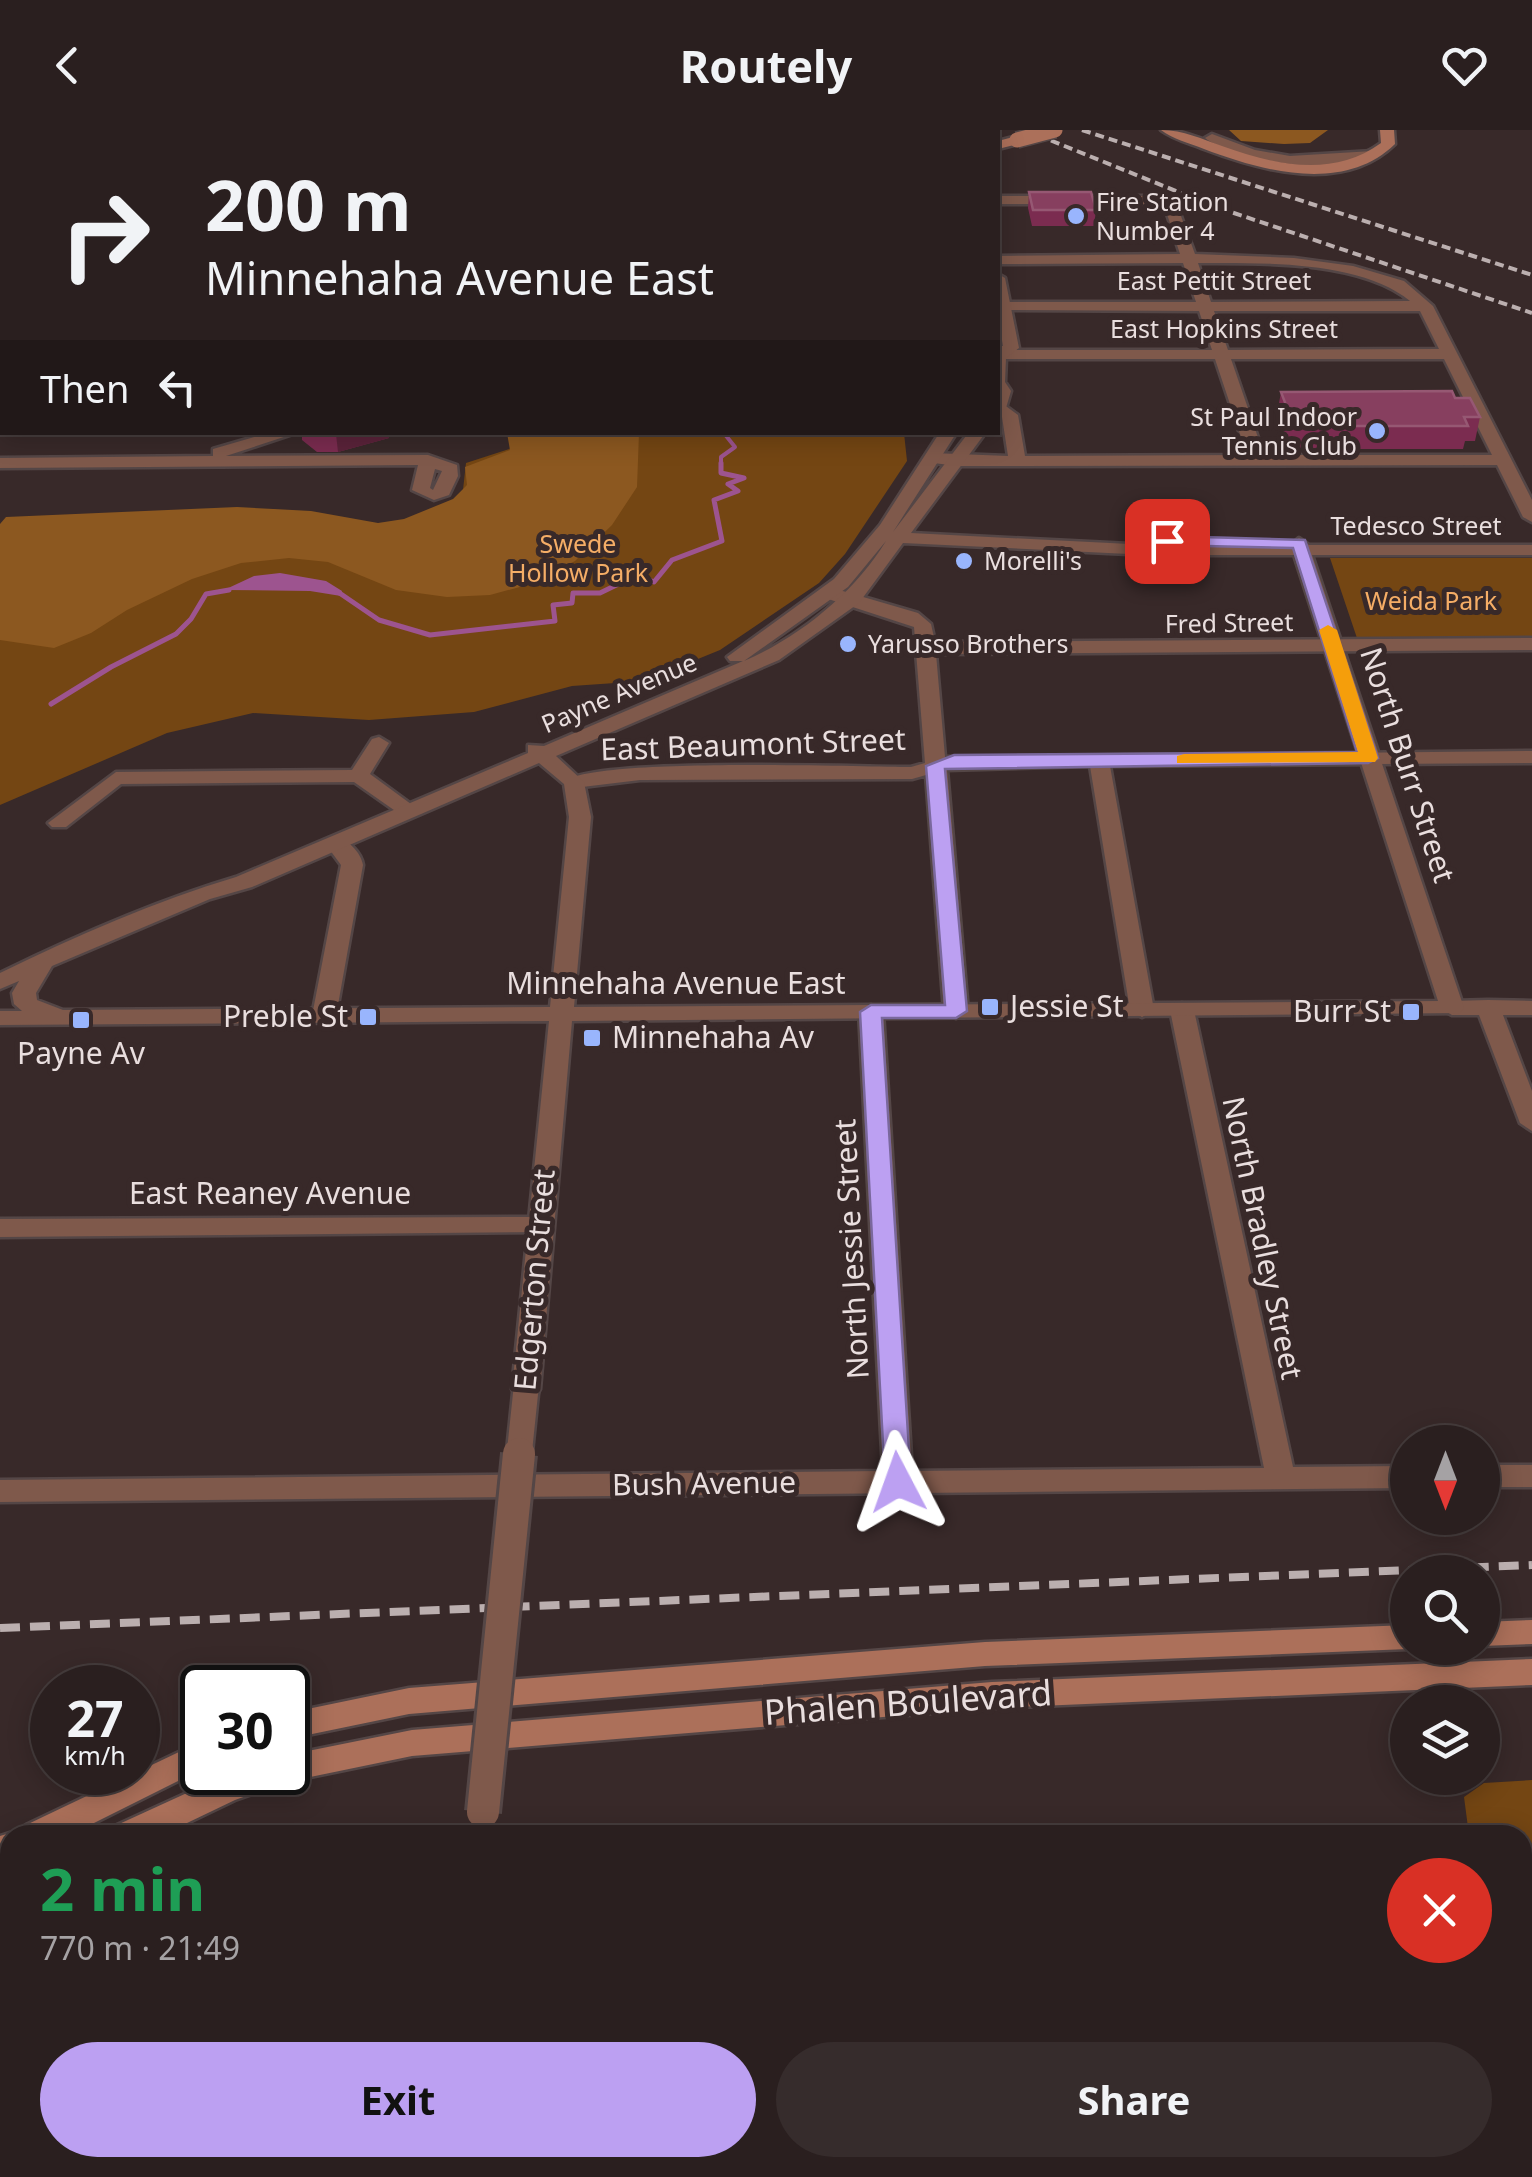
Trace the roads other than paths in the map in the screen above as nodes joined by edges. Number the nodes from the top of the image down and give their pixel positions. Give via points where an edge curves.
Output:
1 (1055, 130) edge
2 (1168, 130) edge
3 (1387, 130) edge
4 (1212, 138) dead end
5 (1000, 144) edge
6 (1373, 155) junction
7 (1000, 200) edge
8 (1000, 260) edge
9 (1190, 260) junction
10 (1000, 290) edge
11 (1206, 306) junction
12 (1425, 306) junction
13 (1003, 307) junction
14 (1000, 353) edge
15 (1000, 353) edge
16 (1222, 354) junction
17 (1448, 354) junction
18 (1000, 408) edge
19 (281, 435) edge
20 (947, 435) edge
21 (976, 435) edge
22 (4, 458) edge
23 (932, 458) junction
24 (428, 460) dead end
25 (1258, 460) junction
26 (1502, 460) junction
27 (957, 461) junction
28 (1017, 461) junction
29 (188, 462) junction
30 (1532, 517) edge
31 (894, 533) junction
32 (1301, 547) junction
33 (1532, 547) edge
34 (829, 592) junction
35 (852, 599) junction
36 (1532, 644) edge
37 (1334, 646) junction
38 (927, 648) junction
39 (378, 743) dead end
40 (537, 751) junction
41 (1532, 757) edge
42 (1368, 758) junction
43 (1099, 760) junction
44 (935, 766) junction
45 (359, 776) junction
46 (574, 782) junction
47 (402, 807) junction
48 (58, 824) dead end
49 (335, 842) junction
50 (202, 894) junction
51 (43, 961) junction
52 (0, 982) edge
53 (1488, 1007) junction
54 (1452, 1008) junction
55 (1532, 1008) edge
56 (1142, 1010) junction
57 (1182, 1010) junction
58 (956, 1011) junction
59 (871, 1012) junction
60 (561, 1015) junction
61 (324, 1016) junction
62 (0, 1018) edge
63 (79, 1018) junction
64 (1532, 1123) edge
65 (540, 1226) junction
66 (0, 1228) edge
67 (1500, 1476) edge
68 (1532, 1476) edge
69 (1390, 1477) edge
70 (1281, 1478) junction
71 (898, 1482) junction
72 (0, 1491) edge
73 (1532, 1632) edge
74 (1500, 1633) edge
75 (1390, 1638) edge
76 (1532, 1672) edge
77 (310, 1722) edge
78 (310, 1764) edge
79 (180, 1765) edge
80 (214, 1795) edge
81 (482, 1823) edge
82 (58, 1825) edge
83 (151, 1825) edge

1 - 5 main road, bridge
2 - 6 main road via 1278,166 1339,166
3 - 6 main road via 1388,144
4 - 6 street via 1285,160
7 - 9 street via 1160,204 1173,211
8 - 9 street
9 - 11 street
9 - 12 street via 1312,262 1385,278 1413,290
10 - 13 street
11 - 12 street, East Pettit Street
11 - 13 street, East Pettit Street
11 - 16 street
12 - 17 street
13 - 14 street via 1011,348
15 - 16 street, East Hopkins Street
16 - 17 street, East Hopkins Street
16 - 25 street
17 - 26 street
18 - 28 street via 1010,414
19 - 29 street
20 - 23 street, Payne Avenue
21 - 27 street, Payne Avenue
22 - 29 street
23 - 27 street
23 - 31 street, Payne Avenue
24 - 29 street
25 - 26 street
25 - 28 street
26 - 30 street
27 - 28 street
27 - 31 street, Payne Avenue
31 - 32 street, Tedesco Street via 1149,550
31 - 34 street, Payne Avenue
31 - 35 street, Payne Avenue
32 - 33 street, Tedesco Street
32 - 37 street, North Burr Street
34 - 35 street
34 - 40 street, Payne Avenue via 740,656
35 - 38 street via 916,620
35 - 40 street, Payne Avenue via 772,656
36 - 37 street, Fred Street
37 - 38 street, Fred Street
37 - 42 street, North Burr Street
38 - 44 street
39 - 45 street
40 - 46 street
40 - 47 street, Payne Avenue
41 - 42 street, East Beaumont Street
42 - 43 street, East Beaumont Street
42 - 54 street, North Burr Street
43 - 44 street, East Beaumont Street
43 - 56 street
44 - 46 street, East Beaumont Street via 912,772 640,774
44 - 58 street
45 - 47 street
45 - 48 street via 116,778
46 - 60 street, Edgerton Street via 580,817
47 - 49 street, Payne Avenue
47 - 50 street, Payne Avenue via 234,873
49 - 50 street, Payne Avenue
49 - 61 street via 352,865
50 - 51 street, Payne Avenue
51 - 52 street, Payne Avenue
51 - 63 street via 24,994 26,1004
53 - 54 street, Minnehaha Avenue East
53 - 55 street, Minnehaha Avenue East
53 - 64 street
54 - 57 street, Minnehaha Avenue East
56 - 57 street, Minnehaha Avenue East
56 - 58 street, Minnehaha Avenue East
57 - 70 street, North Bradley Street
58 - 59 street, Minnehaha Avenue East
59 - 60 street, Minnehaha Avenue East
59 - 71 street, North Jessie Street
60 - 61 street, Minnehaha Avenue East
60 - 65 street, Edgerton Street
61 - 63 street, Minnehaha Avenue East
62 - 63 street, Minnehaha Avenue East
65 - 66 street, East Reaney Avenue
65 - 81 street, Edgerton Street, bridge
67 - 68 street
69 - 70 street, Bush Avenue
70 - 71 street, Bush Avenue
71 - 72 street, Bush Avenue
73 - 74 main road
75 - 77 main road, Phalen Boulevard via 985,1654 409,1702
76 - 78 main road, Phalen Boulevard via 973,1696 412,1743
79 - 82 main road
80 - 83 main road

